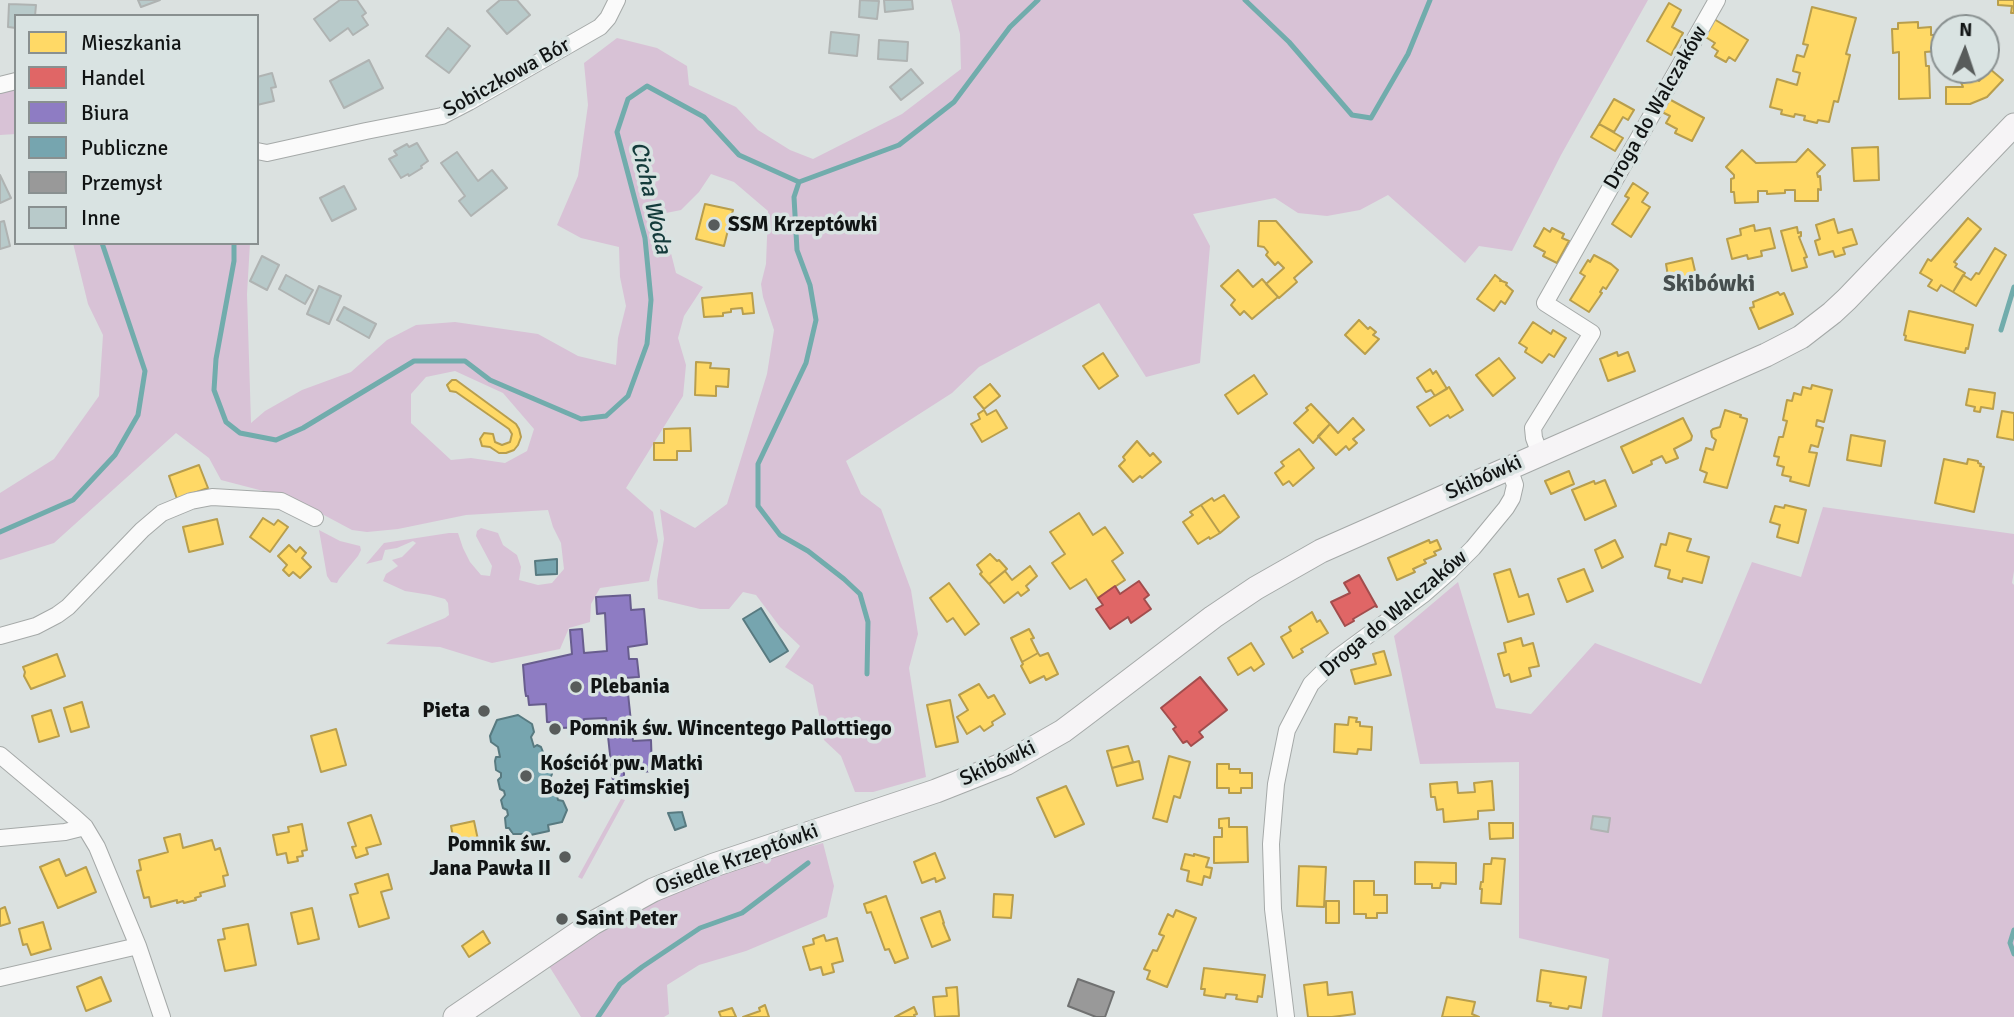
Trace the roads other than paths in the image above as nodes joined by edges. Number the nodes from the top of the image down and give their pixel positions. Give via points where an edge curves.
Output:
1 (617, 0) edge
2 (1717, 0) edge
3 (2014, 125) edge
4 (259, 151) edge
5 (1540, 454) junction
6 (1509, 467) junction
7 (316, 518) dead end
8 (0, 636) edge
9 (0, 755) edge
10 (923, 795) joint
11 (85, 827) junction
12 (0, 838) edge
13 (138, 946) junction
14 (0, 978) edge
15 (162, 1017) edge
16 (455, 1017) edge
17 (1286, 1017) edge

1 - 4 street, Sobiczkowa Bór via 600,27 442,116
2 - 5 street, Droga do Walczaków via 1545,303 1592,333 1533,428
3 - 5 main road, Skibówki via 1847,299 1808,332 1766,355
5 - 6 main road, Skibówki
6 - 10 main road, Skibówki via 1289,568 1213,617 1062,731 1007,763
6 - 17 street, Droga do Walczaków via 1515,485 1511,498 1480,539 1432,587 1337,658 1311,684 1287,730 1271,844 1273,909
7 - 8 street via 281,502 212,497 174,507 142,530 68,607 36,626
9 - 11 street
10 - 16 main road, Osiedle Krzeptówki via 653,890 575,935
11 - 12 street
11 - 13 street
13 - 14 street
13 - 15 street

